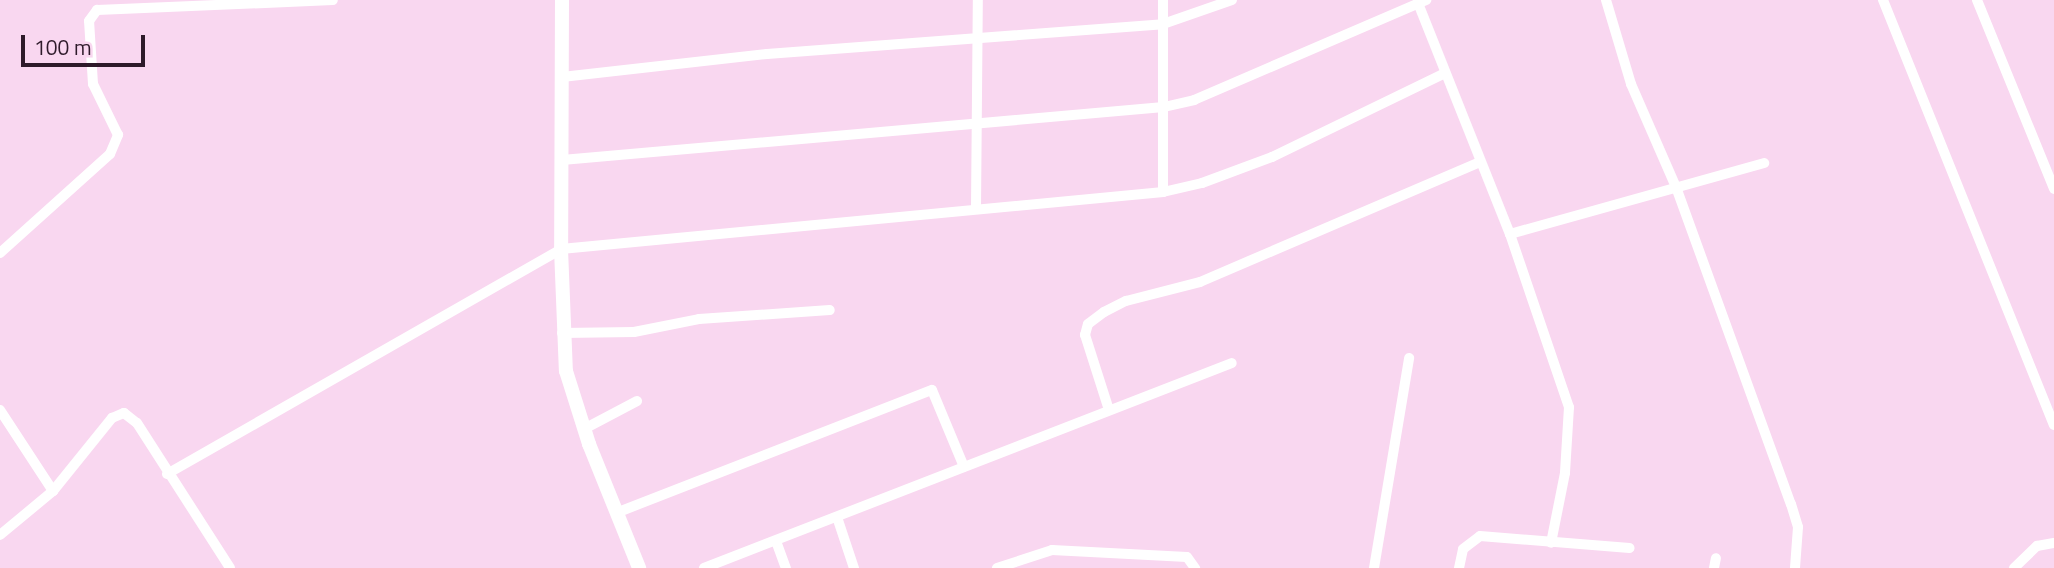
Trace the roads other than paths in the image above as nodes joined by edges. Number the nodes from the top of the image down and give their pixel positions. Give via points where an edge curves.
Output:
1 (332, 0) edge
2 (562, 0) edge
3 (978, 0) edge
4 (1163, 0) edge
5 (1232, 0) edge
6 (1606, 0) edge
7 (1883, 0) edge
8 (1977, 0) edge
9 (1422, 2) edge
10 (1163, 24) junction
11 (978, 38) junction
12 (1445, 73) junction
13 (562, 77) junction
14 (1164, 107) junction
15 (977, 125) junction
16 (562, 160) junction
17 (1480, 162) junction
18 (1764, 163) dead end
19 (1676, 187) junction
20 (2054, 189) edge
21 (1163, 192) junction
22 (976, 209) junction
23 (1510, 234) junction
24 (561, 249) junction
25 (0, 253) edge
26 (831, 310) dead end
27 (562, 333) junction
28 (1409, 358) dead end
29 (1231, 363) dead end
30 (637, 401) dead end
31 (0, 410) edge
32 (1109, 410) junction
33 (2054, 425) edge
34 (584, 429) junction
35 (964, 467) junction
36 (167, 474) junction
37 (52, 491) junction
38 (616, 513) junction
39 (837, 517) junction
40 (0, 535) edge
41 (776, 541) junction
42 (1551, 542) junction
43 (2054, 543) edge
44 (1630, 548) dead end
45 (1027, 556) junction
46 (230, 568) edge
47 (639, 568) edge
48 (704, 568) edge
49 (786, 568) edge
50 (854, 568) edge
51 (997, 568) edge
52 (1032, 568) edge
53 (1195, 568) edge
54 (1374, 568) edge
55 (1459, 568) edge
56 (1795, 568) edge
57 (2014, 568) edge

1 - 25 street via 97,10 89,20 93,84 118,135 110,155
2 - 13 street
3 - 11 street
4 - 10 street
5 - 10 street
6 - 19 street via 1631,84
7 - 33 street
8 - 20 street
9 - 12 street
9 - 14 street via 1194,100
10 - 11 street
10 - 14 street
11 - 13 street
11 - 15 street
12 - 17 street
12 - 21 street via 1272,157
13 - 16 street
14 - 15 street
14 - 21 street
15 - 16 street
15 - 22 street
16 - 24 street
17 - 23 street
17 - 32 street via 1200,282 1126,301 1104,312 1088,324 1085,335
18 - 19 street
19 - 23 street
19 - 56 street via 1798,527
21 - 22 street
22 - 24 street
23 - 42 street via 1569,407 1567,461
24 - 27 street
24 - 36 street
26 - 27 street via 699,318 634,332
27 - 34 street via 566,372
28 - 54 street
29 - 32 street
30 - 34 street
31 - 37 street
32 - 35 street
34 - 38 street
35 - 38 street via 932,390
35 - 39 street
36 - 37 street via 137,422 119,414 54,483
36 - 46 street
37 - 40 street
38 - 47 street
39 - 41 street
39 - 50 street
41 - 48 street
41 - 49 street
42 - 44 street
42 - 55 street via 1479,536 1463,548
43 - 57 street via 2037,546
45 - 51 street
45 - 52 street
45 - 53 street via 1052,550 1187,557

